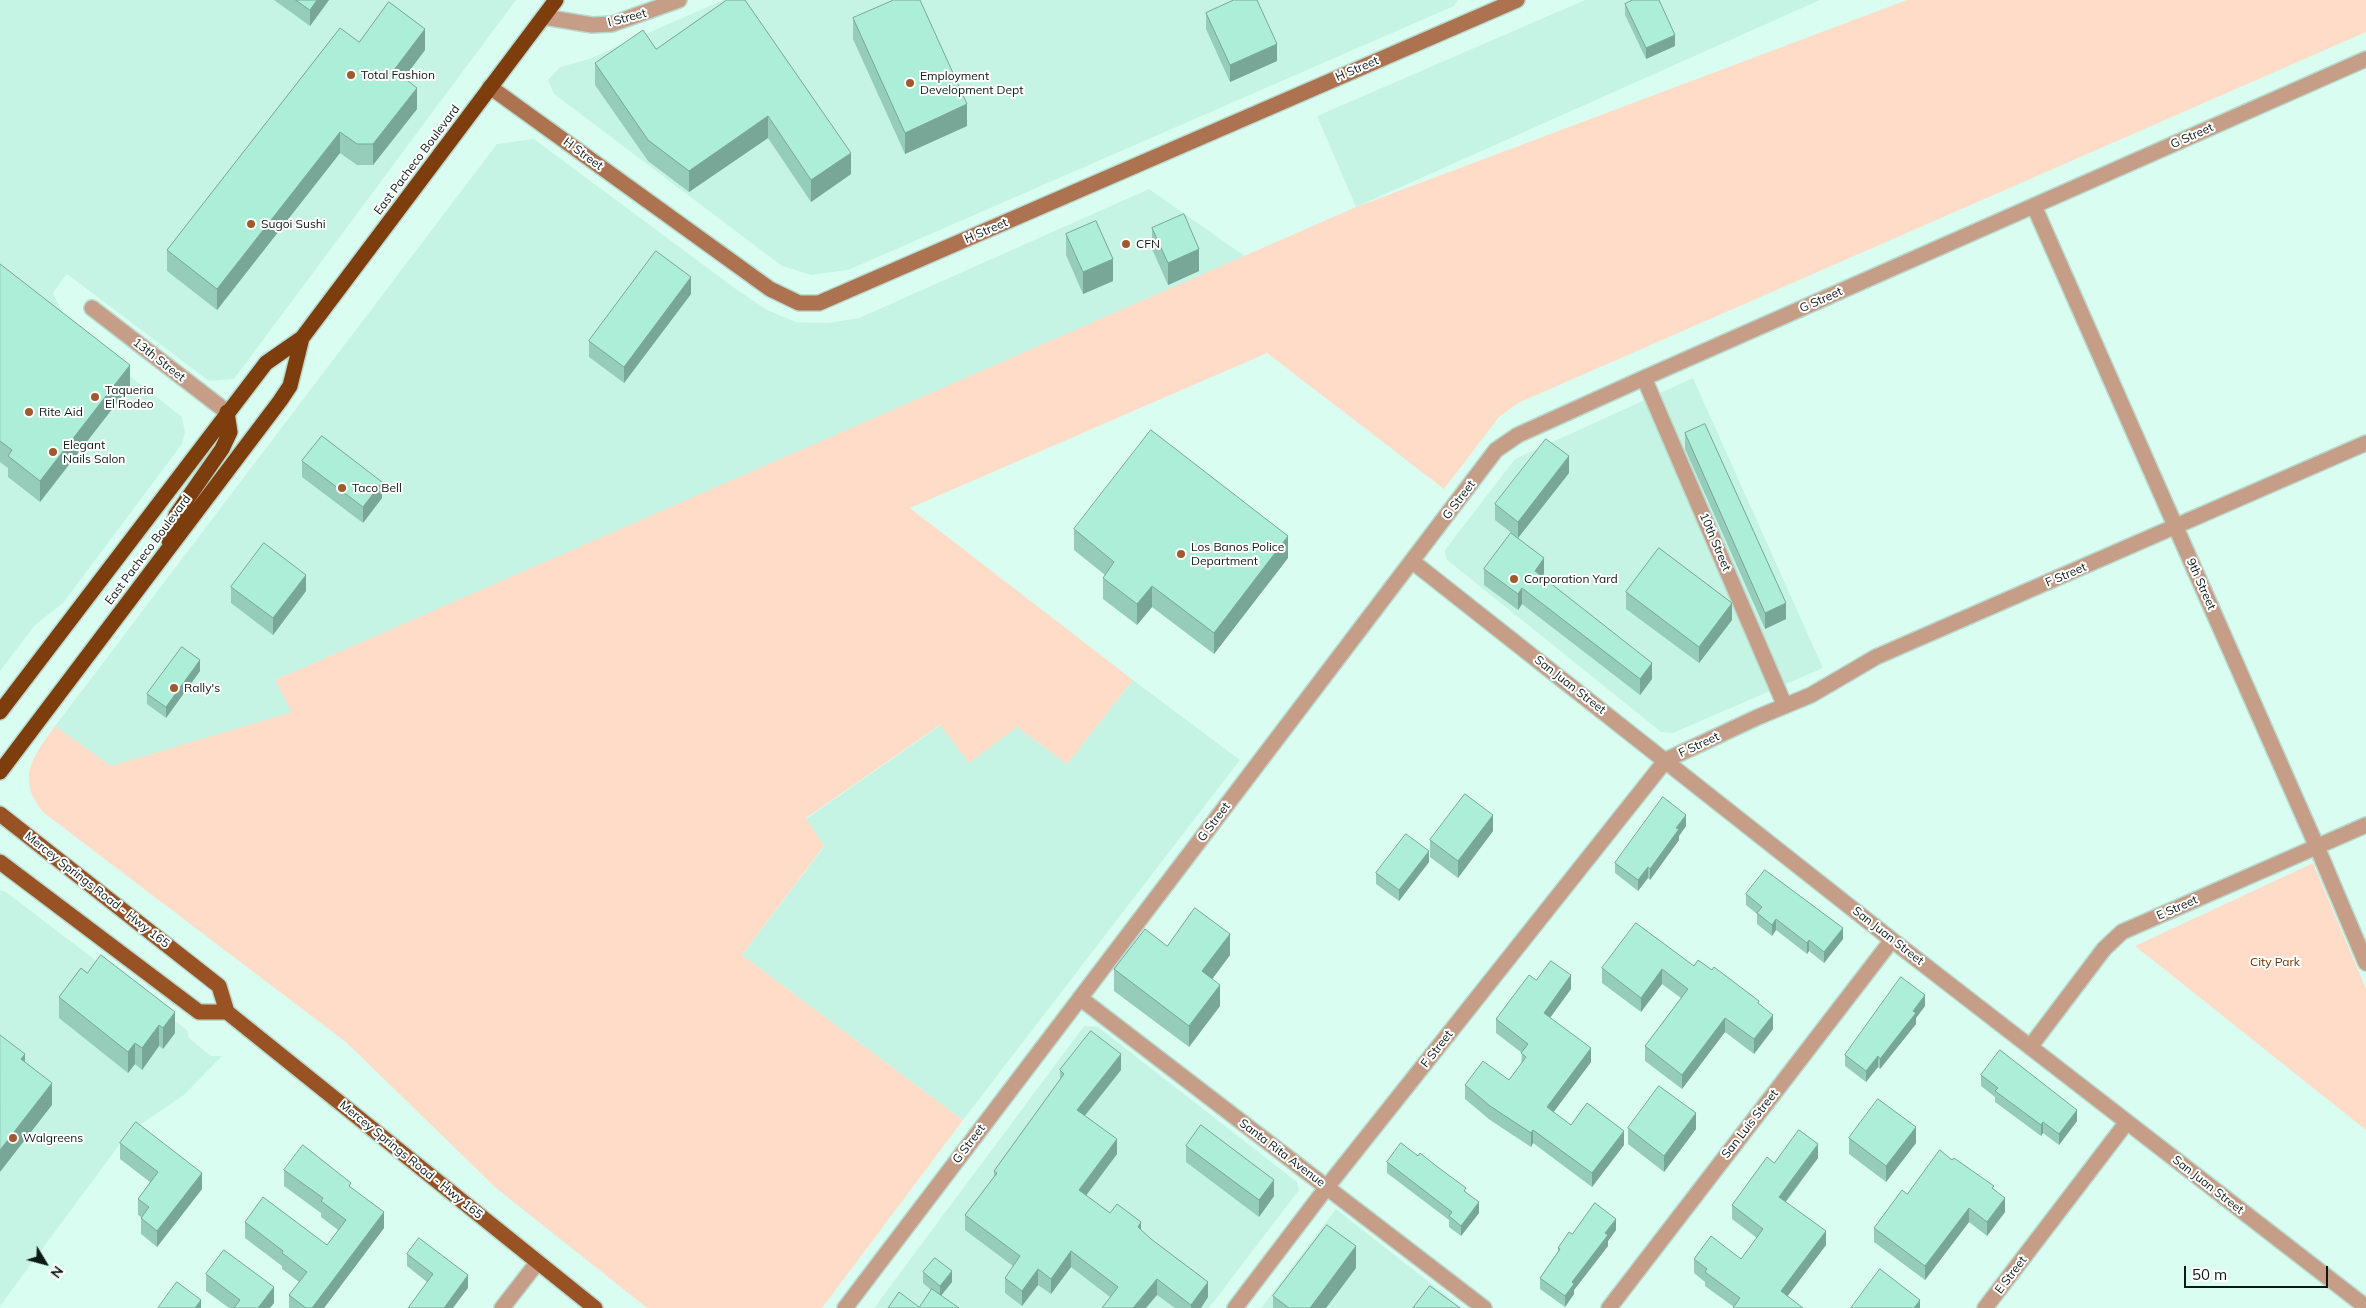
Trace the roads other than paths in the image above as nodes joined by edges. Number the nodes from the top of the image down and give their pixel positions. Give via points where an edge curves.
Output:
1 (556, 0) edge
2 (679, 0) edge
3 (1517, 0) edge
4 (1500, 4) edge
5 (544, 17) junction
6 (2366, 60) edge
7 (490, 87) junction
8 (2034, 206) junction
9 (92, 308) dead end
10 (302, 338) junction
11 (1644, 378) junction
12 (227, 412) junction
13 (2366, 443) edge
14 (2176, 526) junction
15 (166, 550) junction
16 (1413, 562) junction
17 (1786, 706) junction
18 (0, 712) edge
19 (1666, 760) junction
20 (0, 772) edge
21 (0, 814) edge
22 (2366, 825) edge
23 (2317, 847) junction
24 (0, 862) edge
25 (1892, 940) junction
26 (2366, 963) edge
27 (1080, 998) junction
28 (228, 1012) junction
29 (2030, 1047) junction
30 (2127, 1122) junction
31 (1327, 1187) junction
32 (537, 1263) junction
33 (2361, 1302) edge
34 (502, 1308) edge
35 (595, 1308) edge
36 (845, 1308) edge
37 (1235, 1308) edge
38 (1484, 1308) edge
39 (1608, 1308) edge
40 (1985, 1308) edge

1 - 5 highway, East Pacheco Boulevard
2 - 5 street, I Street via 612,24 592,25
3 - 4 street, H Street
4 - 7 street, H Street via 819,303 799,303 770,289
5 - 7 highway, East Pacheco Boulevard
6 - 8 street, G Street
7 - 10 highway, East Pacheco Boulevard
8 - 11 street, G Street
8 - 14 street, 9th Street
9 - 12 street, 13th Street
10 - 12 highway, East Pacheco Boulevard via 266,363
10 - 15 highway, East Pacheco Boulevard via 290,386
11 - 16 street, G Street via 1518,435 1496,450
11 - 17 street, 10th Street
12 - 15 highway via 230,432 176,516
12 - 18 highway, East Pacheco Boulevard
13 - 14 street, F Street
14 - 17 street, F Street via 1876,657 1812,695
14 - 23 street, 9th Street
15 - 20 highway, East Pacheco Boulevard
16 - 19 street, San Juan Street
16 - 27 street, G Street
17 - 19 street, F Street
19 - 25 street, San Juan Street
19 - 31 street, F Street
21 - 28 main road, Mercey Springs Road - Hwy 165 via 219,986
22 - 23 street, E Street
23 - 26 street, 9th Street
23 - 29 street, E Street via 2122,932 2104,949
24 - 28 main road via 199,1012
25 - 29 street, San Juan Street
25 - 39 street, San Luis Street
27 - 31 street, Santa Rita Avenue
27 - 36 street, G Street
28 - 32 main road, Mercey Springs Road - Hwy 165
29 - 30 street, San Juan Street
30 - 33 street, San Juan Street
30 - 40 street, E Street
31 - 37 street, F Street
31 - 38 street, Santa Rita Avenue
32 - 34 street
32 - 35 main road, Mercey Springs Road - Hwy 165

